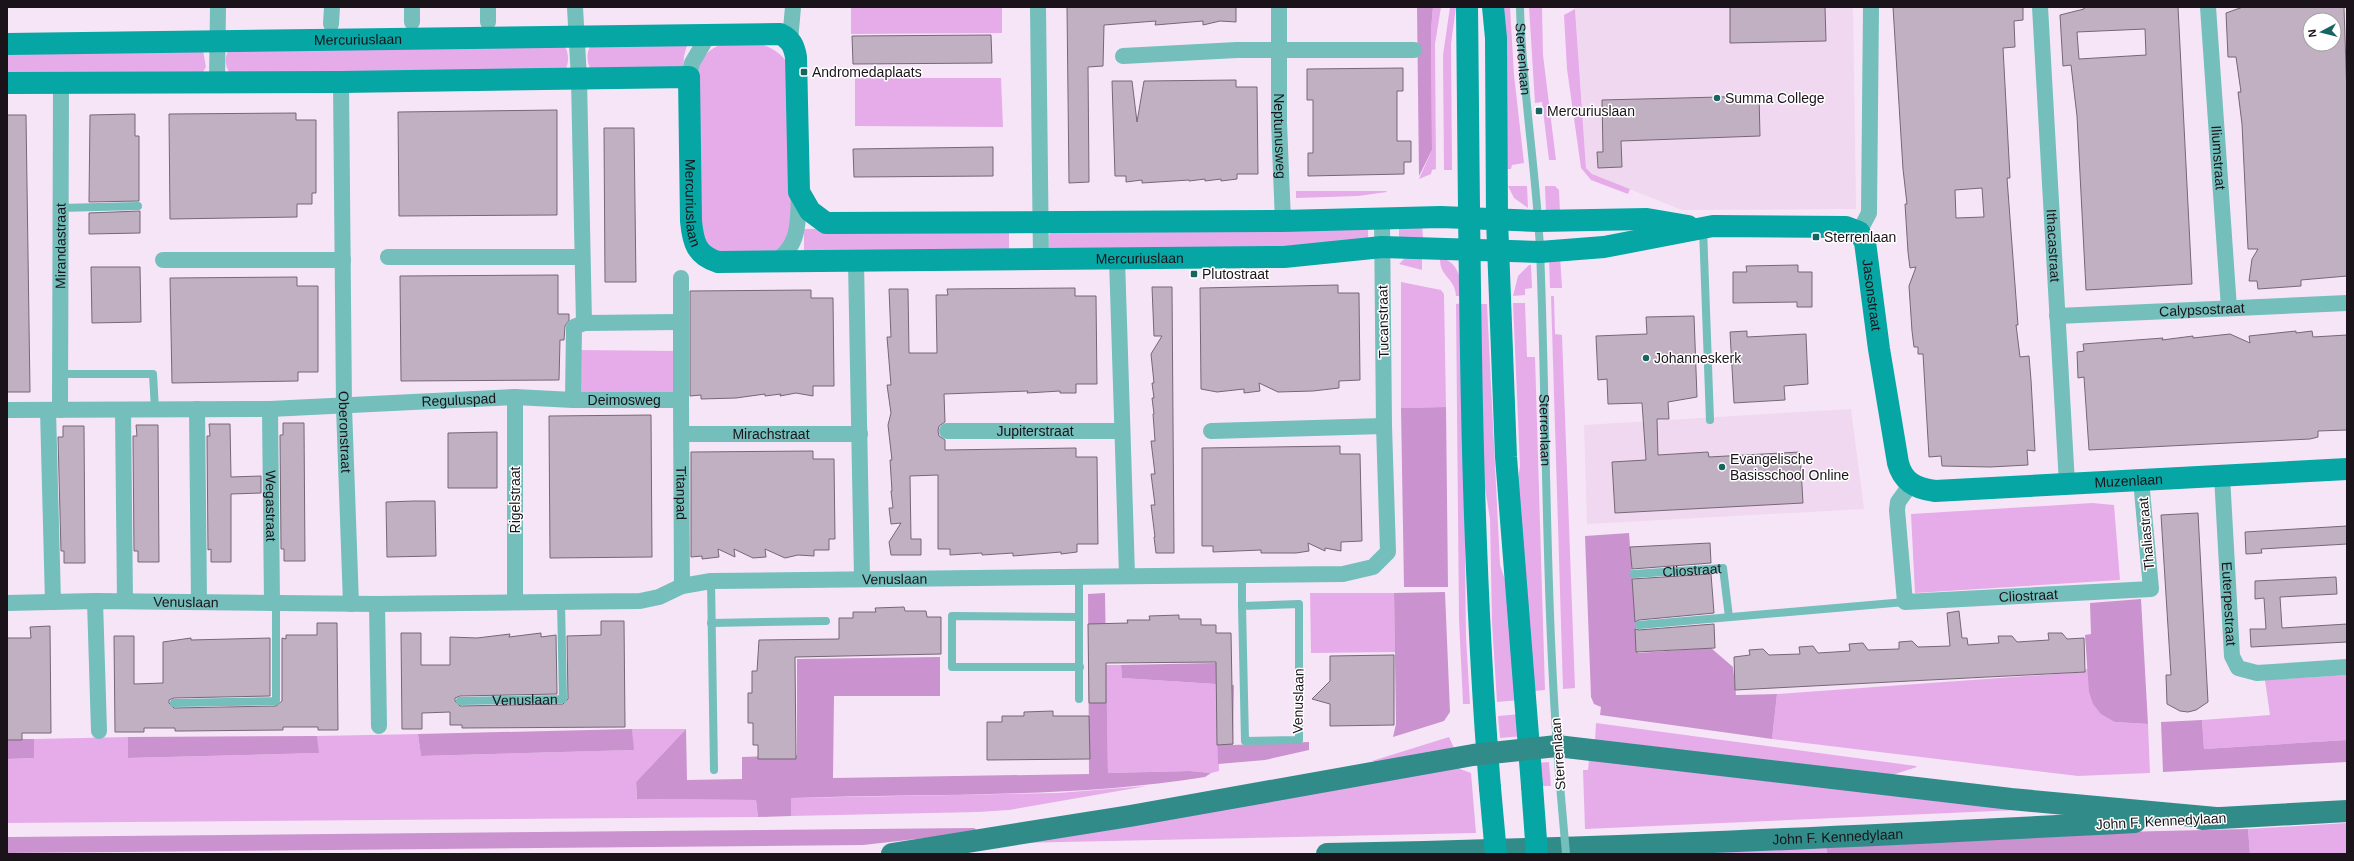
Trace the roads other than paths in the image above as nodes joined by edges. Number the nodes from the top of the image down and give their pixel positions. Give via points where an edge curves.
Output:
1 (218, 7) edge
2 (332, 7) edge
3 (575, 7) edge
4 (793, 7) edge
5 (1038, 7) edge
6 (1279, 7) edge
7 (1467, 7) edge
8 (1493, 7) edge
9 (1520, 7) edge
10 (1872, 7) edge
11 (2040, 7) edge
12 (2208, 7) edge
13 (331, 24) dead end
14 (709, 34) junction
15 (575, 37) junction
16 (790, 41) junction
17 (216, 43) junction
18 (7, 44) edge
19 (1414, 50) dead end
20 (1280, 51) junction
21 (1123, 56) dead end
22 (689, 77) junction
23 (579, 79) junction
24 (217, 82) junction
25 (341, 82) junction
26 (61, 83) junction
27 (7, 84) edge
28 (799, 192) junction
29 (138, 206) dead end
30 (60, 208) junction
31 (1469, 218) junction
32 (1382, 219) junction
33 (1497, 219) junction
34 (1283, 221) junction
35 (1538, 221) junction
36 (1040, 222) junction
37 (1700, 228) junction
38 (1859, 232) junction
39 (1382, 247) junction
40 (1469, 249) junction
41 (1498, 250) junction
42 (1540, 252) junction
43 (388, 257) dead end
44 (582, 257) junction
45 (1041, 259) junction
46 (1117, 259) junction
47 (163, 260) dead end
48 (343, 260) junction
49 (856, 262) junction
50 (771, 263) junction
51 (681, 278) dead end
52 (2347, 303) edge
53 (2229, 308) junction
54 (2057, 316) junction
55 (680, 322) junction
56 (584, 324) junction
57 (60, 374) junction
58 (515, 397) junction
59 (573, 400) junction
60 (681, 400) junction
61 (344, 407) junction
62 (197, 409) junction
63 (270, 409) junction
64 (7, 410) edge
65 (54, 410) junction
66 (123, 410) junction
67 (155, 410) junction
68 (1710, 420) dead end
69 (1384, 426) junction
70 (1122, 430) junction
71 (947, 431) dead end
72 (1211, 431) dead end
73 (682, 434) junction
74 (860, 434) junction
75 (2347, 469) edge
76 (2222, 476) junction
77 (2141, 480) junction
78 (1911, 484) junction
79 (2067, 484) junction
80 (1372, 567) joint
81 (1634, 574) dead end
82 (1127, 575) junction
83 (1242, 575) junction
84 (1079, 576) junction
85 (862, 578) junction
86 (710, 581) junction
87 (682, 586) junction
88 (2151, 589) joint
89 (95, 601) junction
90 (125, 601) junction
91 (53, 602) junction
92 (199, 602) junction
93 (515, 602) junction
94 (561, 602) junction
95 (1906, 602) junction
96 (7, 603) edge
97 (274, 603) junction
98 (351, 604) junction
99 (377, 604) junction
100 (1242, 606) junction
101 (1079, 617) junction
102 (1729, 617) junction
103 (826, 621) dead end
104 (711, 623) junction
105 (1639, 625) dead end
106 (1080, 666) junction
107 (2347, 667) edge
108 (1079, 699) dead end
109 (460, 701) dead end
110 (174, 703) dead end
111 (379, 726) dead end
112 (99, 731) dead end
113 (1557, 746) junction
114 (1529, 749) junction
115 (1488, 753) junction
116 (714, 770) dead end
117 (2347, 811) edge
118 (2216, 818) junction
119 (892, 854) edge
120 (1327, 854) edge
121 (1496, 854) edge
122 (1537, 854) edge
123 (1566, 854) edge

1 - 17 street
2 - 13 street, Mercuriuslaan
3 - 15 street
4 - 16 street
5 - 36 street
6 - 20 street, Neptunusweg
7 - 31 street
8 - 33 street, Sterrenlaan via 1496,38
9 - 35 lane, Sterrenlaan via 1523,80
10 - 38 street via 1869,213
11 - 54 street, Ithacastraat
12 - 53 street, Iliumstraat
14 - 15 street, Mercuriuslaan
14 - 16 street, Mercuriuslaan via 780,34
14 - 22 street, Mercuriuslaan via 692,63
15 - 17 street, Mercuriuslaan
15 - 23 street
16 - 28 street, Mercuriuslaan via 796,57
17 - 18 street, Mercuriuslaan
17 - 24 street
19 - 20 street
20 - 21 street via 1237,50
20 - 34 street, Neptunusweg via 1279,123
22 - 23 street
22 - 50 street, Mercuriuslaan via 693,241 699,252 718,262
23 - 25 street
23 - 44 street
24 - 25 street
24 - 26 street
25 - 48 street, Oberonstraat
26 - 27 street
26 - 30 street, Mirandastraat
28 - 36 street, Mercuriuslaan via 810,212 830,224
28 - 50 street, Mercuriuslaan via 798,231 795,240 784,255
29 - 30 lane
30 - 57 street, Mirandastraat
31 - 32 street, Mercuriuslaan
31 - 33 street, Mercuriuslaan
31 - 40 street
32 - 34 street, Mercuriuslaan
32 - 39 street, Tucanstraat
33 - 35 street, Mercuriuslaan
33 - 41 street, Sterrenlaan
34 - 36 street, Mercuriuslaan
35 - 37 street, Mercuriuslaan via 1647,219
35 - 42 lane, Sterrenlaan
36 - 45 street
37 - 38 street, Mercuriuslaan via 1832,226
37 - 42 street, Mercuriuslaan via 1604,247
37 - 68 lane
38 - 78 street, Jasonstraat via 1868,253 1879,349 1898,463 1904,477
39 - 40 street, Mercuriuslaan
39 - 46 street, Mercuriuslaan via 1284,257
39 - 69 street, Tucanstraat
40 - 41 street, Mercuriuslaan
40 - 115 street via 1474,465 1483,694
41 - 42 street, Mercuriuslaan
41 - 114 street, Sterrenlaan via 1506,457
42 - 113 lane, Sterrenlaan
43 - 44 street
44 - 56 street
45 - 46 street, Mercuriuslaan
45 - 49 street, Mercuriuslaan
46 - 70 street
47 - 48 street
48 - 61 street, Oberonstraat
49 - 50 street, Mercuriuslaan
49 - 74 street
51 - 55 street, Deimosweg
52 - 53 street, Calypsostraat
53 - 54 street, Calypsostraat
54 - 79 street, Ithacastraat
55 - 56 street
55 - 60 street, Deimosweg
56 - 59 street, Deimosweg via 574,327
57 - 65 street, Mirandastraat
57 - 67 lane via 153,374
58 - 59 street, Reguluspad
58 - 61 street, Reguluspad
58 - 93 street, Rigelstraat
59 - 60 street, Deimosweg
60 - 73 street, Titanpad
61 - 63 street
61 - 98 street, Oberonstraat
62 - 63 street
62 - 67 street
62 - 92 street
63 - 97 street, Wegastraat
64 - 65 street
65 - 66 street
65 - 91 street
66 - 67 street
66 - 90 street
69 - 72 street
69 - 80 street, Tucanstraat via 1388,552
70 - 71 street, Jupiterstraat
70 - 82 street
73 - 74 street, Mirachstraat
73 - 87 street, Titanpad
74 - 85 street
75 - 76 street, Muzenlaan
76 - 77 street, Muzenlaan
76 - 107 street, Euterpestraat via 2232,656 2238,668 2257,673
77 - 79 street, Muzenlaan
77 - 88 street, Thaliastraat
78 - 79 street, Muzenlaan via 1935,491
78 - 95 street via 1898,502
80 - 83 street, Venuslaan via 1343,574
81 - 102 lane, Cliostraat via 1723,568
82 - 83 street, Venuslaan
82 - 84 street, Venuslaan
83 - 100 lane, Venuslaan
84 - 85 street, Venuslaan
84 - 101 lane
85 - 86 street, Venuslaan
86 - 87 street, Venuslaan
86 - 104 lane
87 - 94 street, Venuslaan via 659,597 640,601
88 - 95 street, Cliostraat
89 - 90 street, Venuslaan
89 - 91 street, Venuslaan
89 - 112 street
90 - 92 street, Venuslaan
91 - 96 street, Venuslaan
92 - 97 street, Venuslaan
93 - 94 street, Venuslaan
93 - 99 street, Venuslaan
94 - 109 lane, Venuslaan via 563,700
95 - 102 lane, Cliostraat
97 - 98 street, Venuslaan
97 - 110 lane via 276,701
98 - 99 street, Venuslaan
99 - 111 street
100 - 100 lane, Venuslaan via 1299,604 1299,740 1245,741
101 - 106 lane
101 - 106 lane via 952,616 952,667
102 - 105 lane, Cliostraat
103 - 104 lane
104 - 116 lane
106 - 108 lane
113 - 114 main road
113 - 118 main road via 2018,800
113 - 123 lane, Sterrenlaan, bridge
114 - 115 main road
114 - 122 street, Sterrenlaan, bridge
115 - 119 main road via 1138,815
115 - 121 street, bridge
117 - 118 main road, John F. Kennedylaan
118 - 120 main road, John F. Kennedylaan via 1823,838 1474,852

